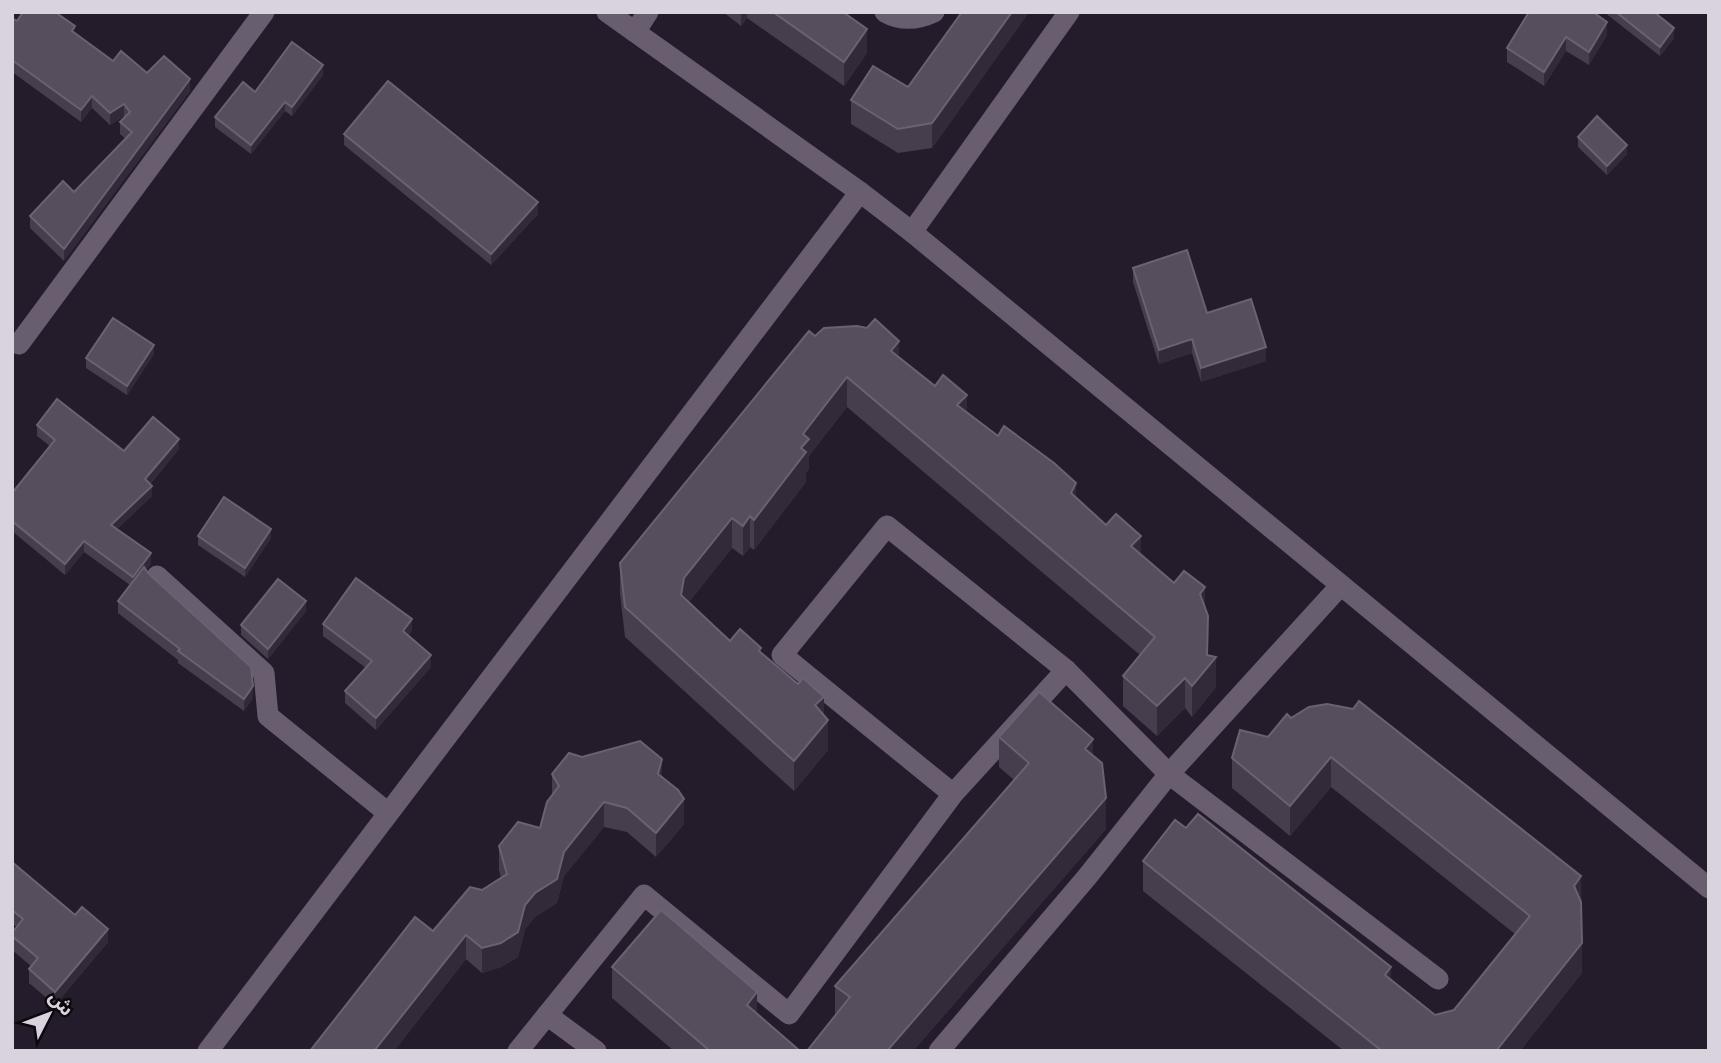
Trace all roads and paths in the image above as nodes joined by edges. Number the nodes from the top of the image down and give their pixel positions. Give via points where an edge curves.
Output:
1 (264, 12) edge
2 (607, 12) edge
3 (648, 12) edge
4 (885, 12) edge
5 (934, 12) edge
6 (1069, 12) edge
7 (635, 32) junction
8 (860, 192) junction
9 (912, 232) junction
10 (19, 344) dead end
11 (157, 576) dead end
12 (1341, 585) junction
13 (1066, 670) junction
14 (1169, 775) junction
15 (953, 794) junction
16 (388, 813) junction
17 (1709, 888) edge
18 (1438, 979) dead end
19 (547, 1015) junction
20 (208, 1051) edge
21 (518, 1051) edge
22 (596, 1051) edge
23 (939, 1051) edge

1 - 10 street
2 - 7 street
3 - 7 street
4 - 5 street via 911,19
6 - 9 street
7 - 8 street
8 - 9 street
8 - 16 street
9 - 12 street
11 - 16 street via 264,673 268,716
12 - 14 street
12 - 17 street
13 - 14 street
13 - 15 street
13 - 15 street via 887,526 782,655
14 - 18 street
14 - 23 street
15 - 19 street via 789,1014 643,895
16 - 20 street
19 - 21 street
19 - 22 street

